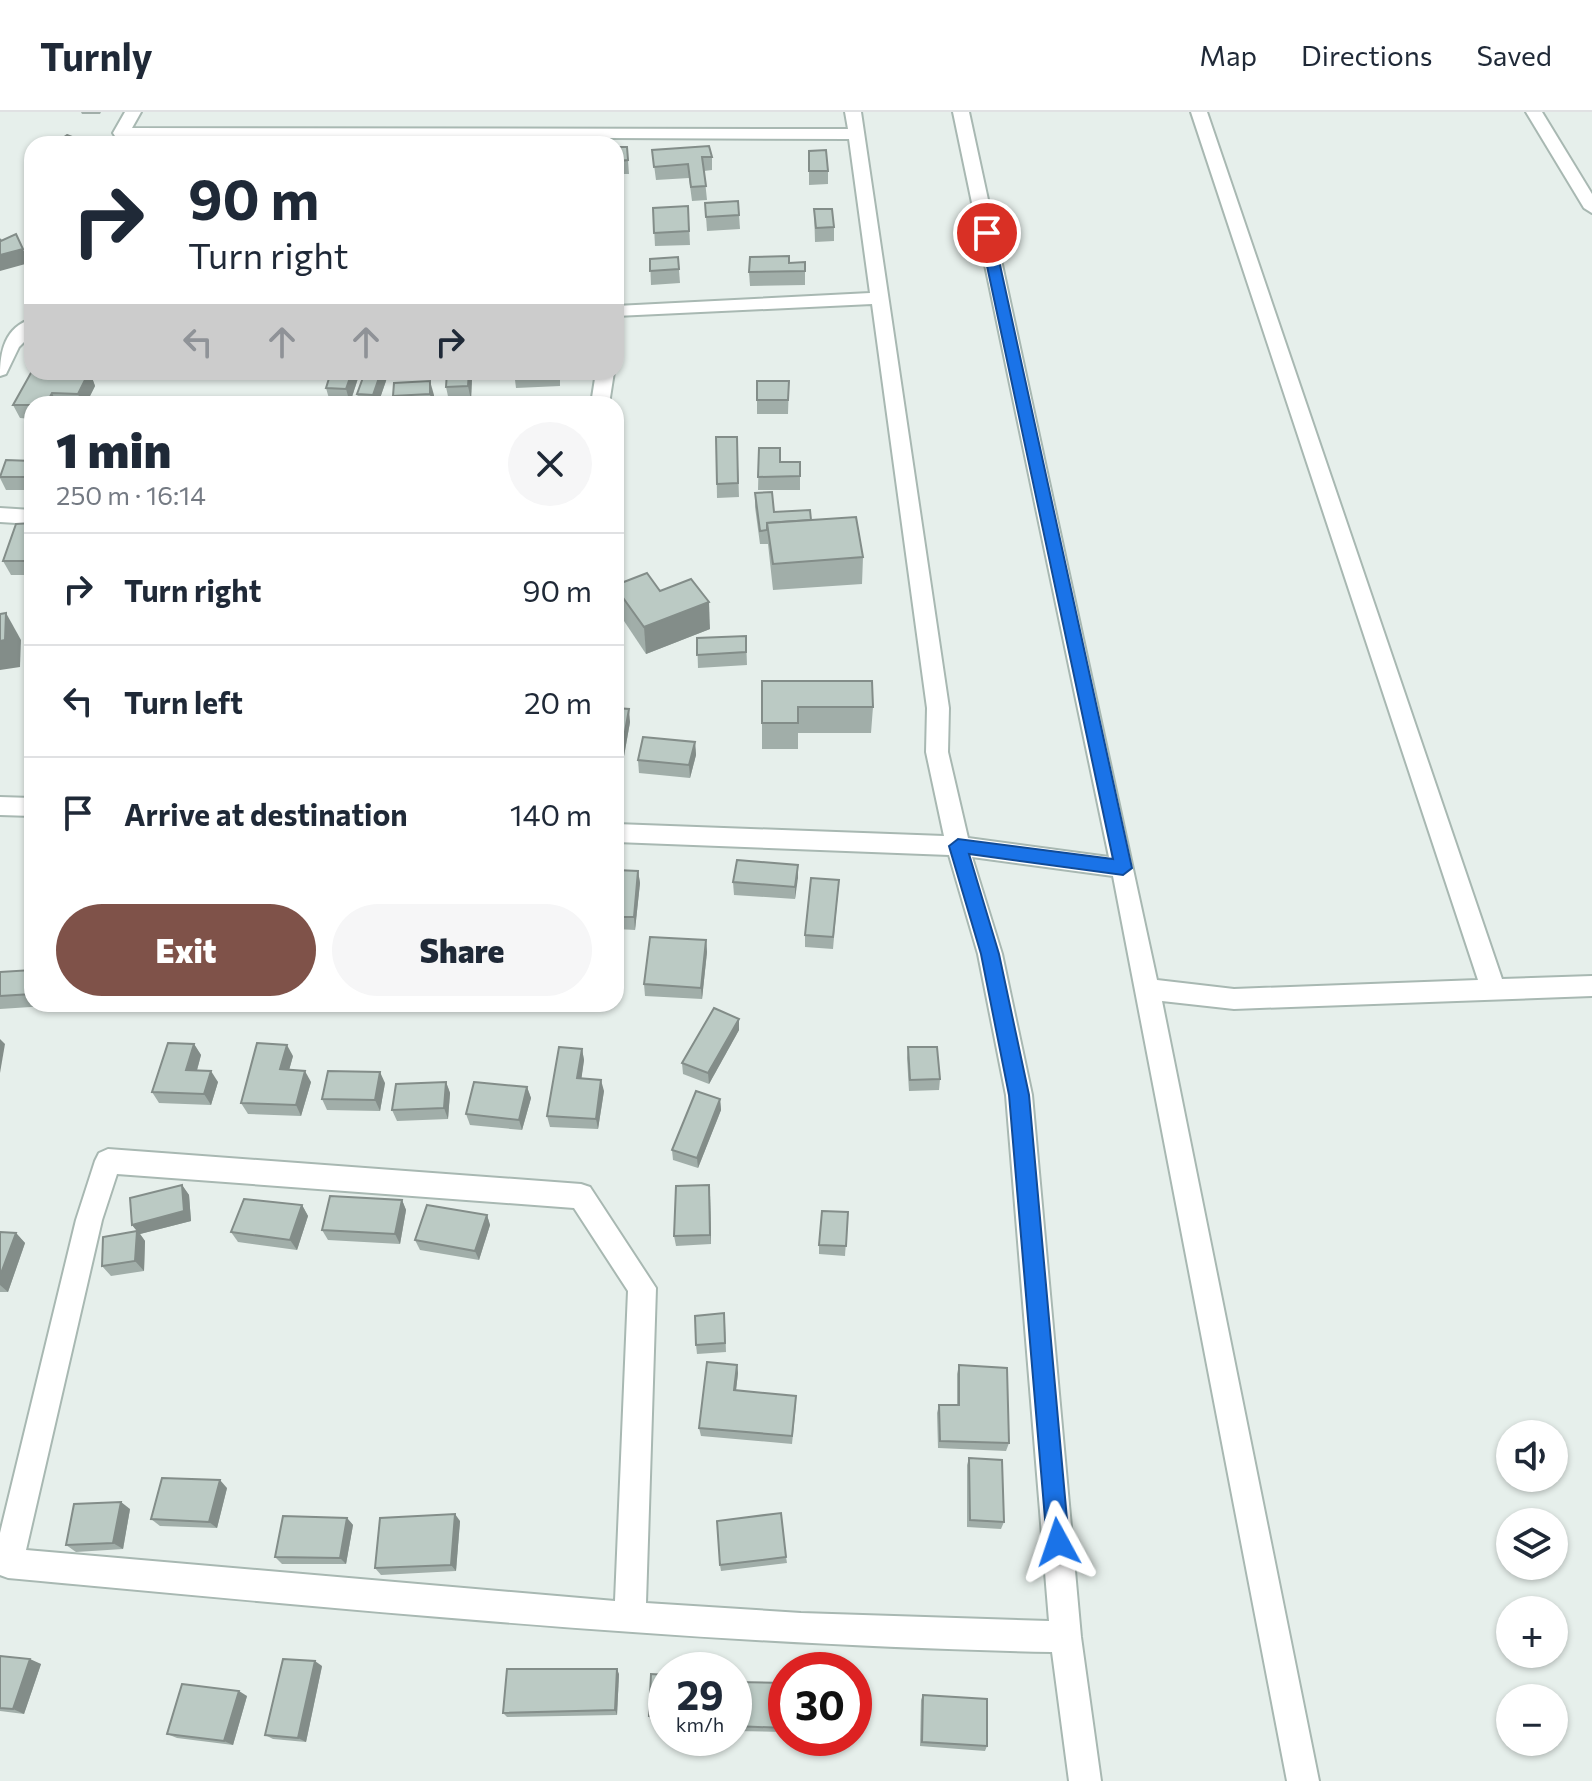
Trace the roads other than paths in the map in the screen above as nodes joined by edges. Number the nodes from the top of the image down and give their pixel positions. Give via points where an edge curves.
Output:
1 (133, 112) edge
2 (853, 112) edge
3 (961, 112) edge
4 (1199, 112) edge
5 (1534, 112) edge
6 (858, 134) junction
7 (1592, 208) edge
8 (879, 298) junction
9 (624, 311) edge
10 (24, 332) edge
11 (0, 370) edge
12 (0, 515) edge
13 (24, 516) edge
14 (0, 806) edge
15 (24, 807) edge
16 (624, 833) edge
17 (958, 846) junction
18 (1123, 868) junction
19 (1592, 986) edge
20 (1493, 988) junction
21 (1146, 989) junction
22 (630, 1618) junction
23 (1066, 1637) junction
24 (1085, 1781) edge
25 (1303, 1781) edge

1 - 6 street via 121,133
2 - 6 street
3 - 18 street
4 - 20 street
5 - 7 street
6 - 8 street
8 - 9 street
8 - 17 street via 938,708 937,752
10 - 11 street via 11,345
12 - 13 street
14 - 15 street
16 - 17 street
17 - 18 street
17 - 23 street via 990,954 1019,1095
18 - 21 street
19 - 20 street
20 - 21 street via 1234,999
21 - 25 street
22 - 22 street via 8,1563 89,1220 108,1161 581,1196 642,1288
22 - 23 street
23 - 24 street

